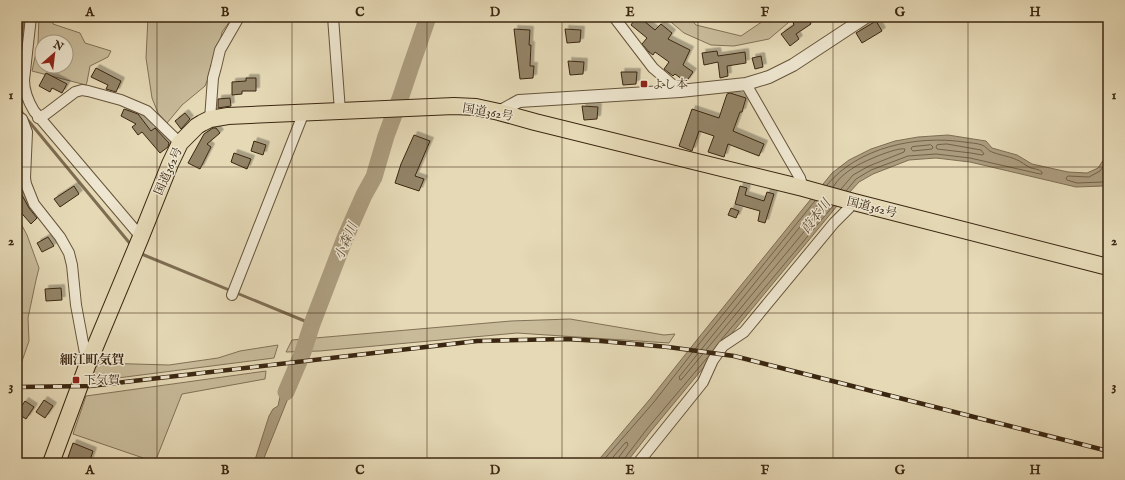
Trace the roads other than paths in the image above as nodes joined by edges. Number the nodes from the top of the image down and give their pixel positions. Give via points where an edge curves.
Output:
1 (31, 17) edge
2 (239, 17) edge
3 (333, 17) edge
4 (614, 17) edge
5 (866, 17) edge
6 (746, 84) junction
7 (680, 91) junction
8 (340, 111) junction
9 (304, 112) junction
10 (499, 112) junction
11 (36, 115) junction
12 (20, 118) edge
13 (210, 119) junction
14 (180, 143) junction
15 (806, 189) junction
16 (851, 201) junction
17 (138, 243) junction
18 (1108, 267) edge
19 (233, 291) dead end
20 (87, 366) junction
21 (51, 463) edge
22 (638, 463) edge

1 - 11 street via 24,89
2 - 13 street via 220,50
3 - 8 street
4 - 7 street via 653,68
5 - 6 street via 793,65 769,77
6 - 7 street
6 - 15 street
7 - 10 street via 519,101
8 - 9 highway, 国道362号
8 - 10 highway, 国道362号 via 454,106
9 - 13 highway, 国道362号
9 - 19 street
10 - 15 highway, 国道362号
11 - 12 street
11 - 14 street via 46,114 75,92 88,91 121,100 146,111
11 - 17 street
12 - 20 street via 27,132 26,184 34,204 69,253
13 - 14 highway, 国道362号 via 197,126
14 - 17 highway, 国道362号
15 - 16 highway, 国道362号
16 - 18 highway, 国道362号
16 - 22 street via 849,208 744,332 723,346 703,382
17 - 20 highway, 国道362号
20 - 21 highway, 国道362号

